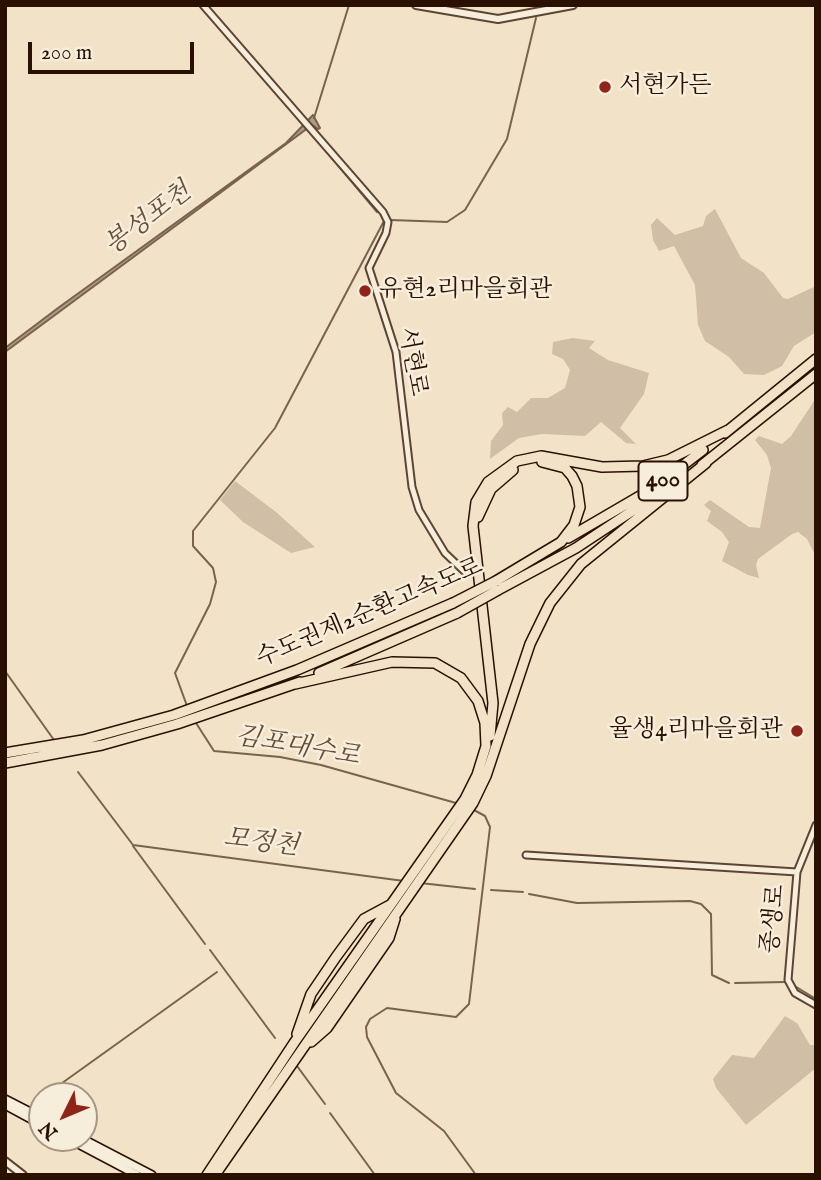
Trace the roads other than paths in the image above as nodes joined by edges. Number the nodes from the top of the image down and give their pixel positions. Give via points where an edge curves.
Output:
1 (203, 5) edge
2 (416, 5) edge
3 (573, 5) edge
4 (816, 359) edge
5 (816, 374) edge
6 (728, 430) junction
7 (706, 463) junction
8 (536, 557) junction
9 (465, 572) dead end
10 (497, 586) junction
11 (455, 608) junction
12 (295, 684) junction
13 (200, 711) junction
14 (486, 746) junction
15 (47, 751) junction
16 (5, 753) edge
17 (493, 754) junction
18 (5, 763) edge
19 (468, 801) junction
20 (816, 825) edge
21 (452, 826) junction
22 (526, 855) dead end
23 (797, 872) junction
24 (395, 905) junction
25 (816, 1005) edge
26 (298, 1046) junction
27 (5, 1098) edge
28 (5, 1105) edge
29 (28, 1110) edge
30 (28, 1117) edge
31 (98, 1147) edge
32 (93, 1152) edge
33 (5, 1161) edge
34 (214, 1172) edge
35 (23, 1175) edge
36 (137, 1175) edge
37 (152, 1175) edge
38 (200, 1175) edge

1 - 9 street, 서현로 via 388,222 369,268 396,352 412,487 419,510 445,553
2 - 3 street via 498,19
4 - 6 highway, 수도권제2순환고속도로 / 400
5 - 7 highway, 수도권제2순환고속도로 / 400
6 - 8 highway, 수도권제2순환고속도로 / 400 via 652,489
6 - 14 highway via 668,460 643,466 602,467 541,456 517,461 488,482 475,502 472,526 493,703
7 - 10 highway, 수도권제2순환고속도로 / 400 via 576,548
7 - 17 highway via 566,580 539,622
8 - 10 highway, 수도권제2순환고속도로 / 400
8 - 17 highway via 561,542 580,507 572,476 565,468 544,462 518,467 497,481 484,499 477,522 499,696
10 - 11 highway, 수도권제2순환고속도로 / 400, bridge
11 - 12 highway, 수도권제2순환고속도로 / 400
11 - 13 highway, 수도권제2순환고속도로 / 400
12 - 13 highway, 수도권제2순환고속도로 / 400
12 - 14 highway via 392,662 435,663 461,678 478,701
13 - 15 highway, 수도권제2순환고속도로 / 400
14 - 19 highway
15 - 16 highway, 수도권제2순환고속도로 / 400
15 - 18 highway, 수도권제2순환고속도로 / 400
17 - 19 highway
19 - 21 highway
20 - 23 street, 종생로
21 - 24 highway
21 - 24 highway via 408,897
22 - 23 street
23 - 25 street, 종생로 via 788,980 795,993
24 - 26 highway
24 - 26 highway via 389,938 327,1028
24 - 26 highway via 364,919 310,994
26 - 34 highway
27 - 29 main road
28 - 30 main road
31 - 37 main road
32 - 36 main road
33 - 35 street
34 - 38 highway

